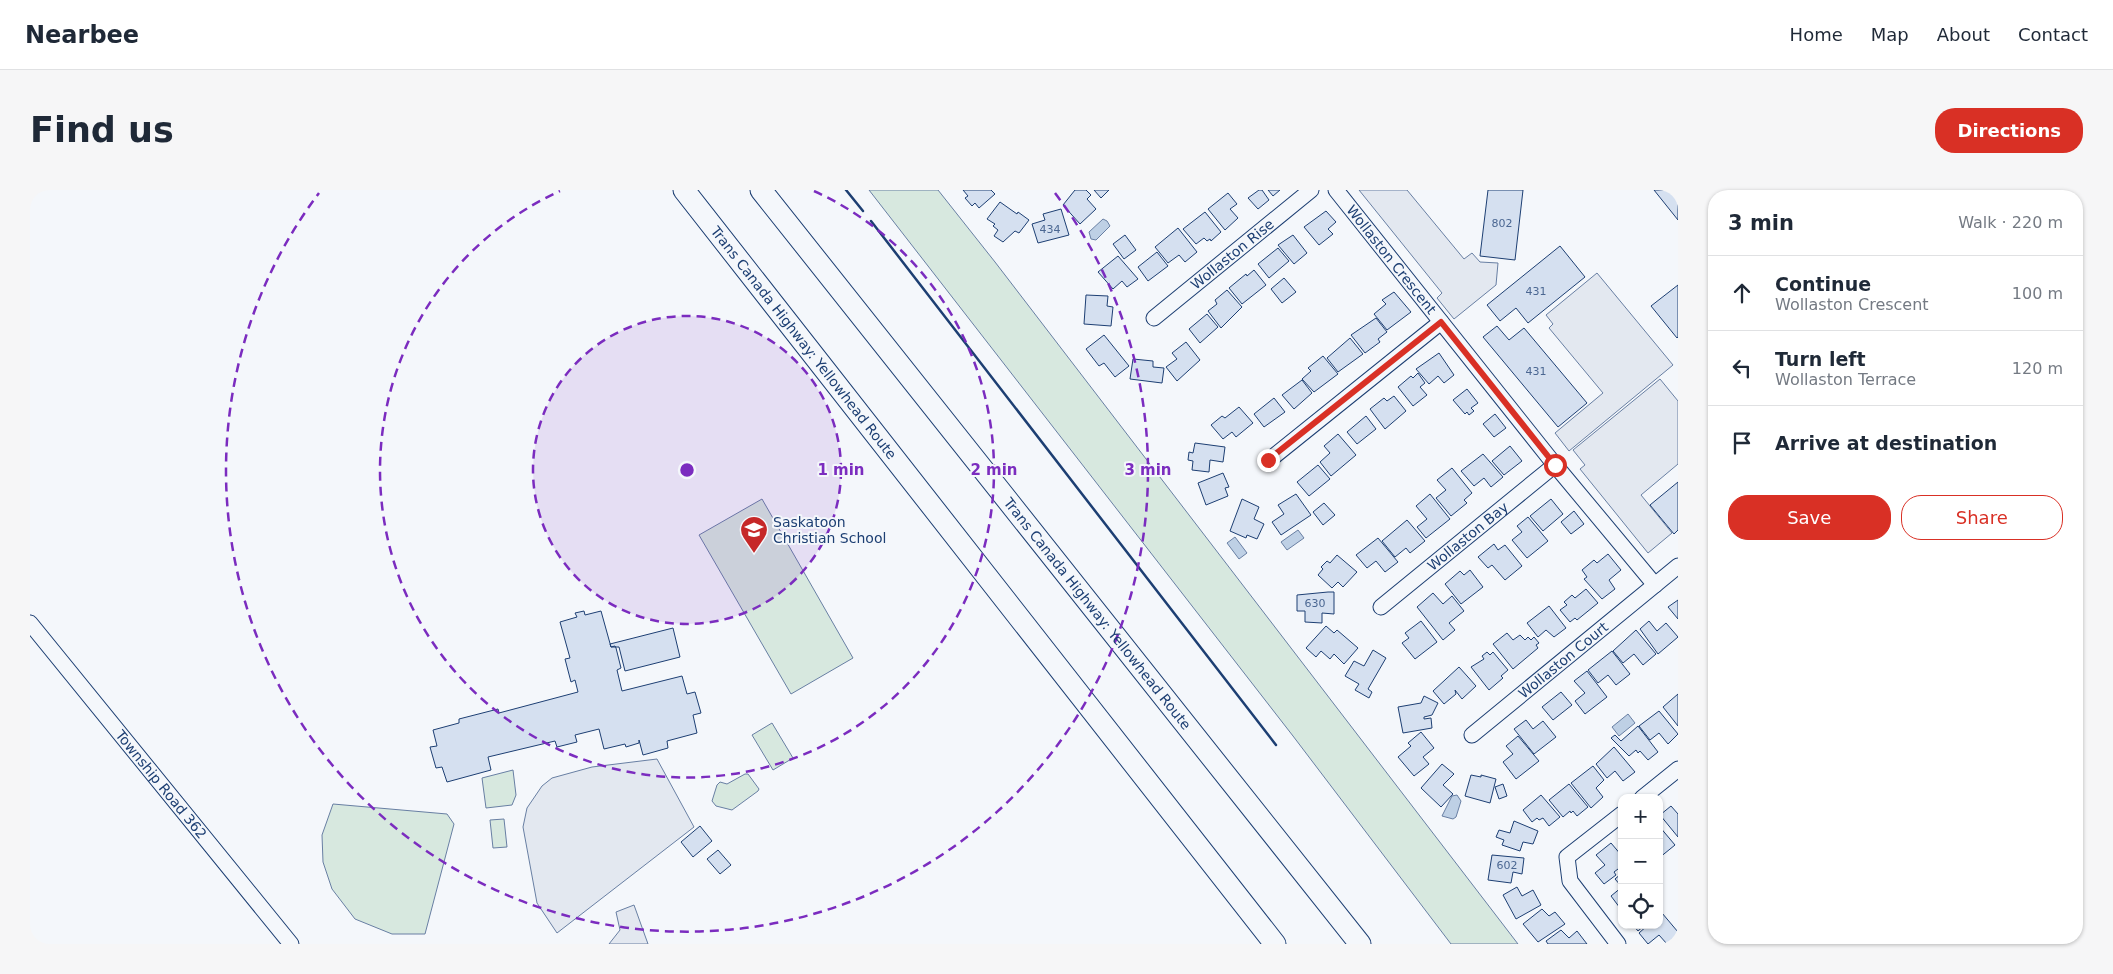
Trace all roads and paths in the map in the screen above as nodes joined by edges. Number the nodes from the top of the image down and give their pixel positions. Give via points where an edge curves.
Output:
1 (684, 190) edge
2 (761, 190) edge
3 (1311, 190) edge
4 (1336, 190) edge
5 (1154, 318) dead end
6 (1441, 322) junction
7 (1268, 460) dead end
8 (1555, 465) junction
9 (1678, 566) edge
10 (1655, 585) junction
11 (1381, 607) dead end
12 (30, 623) edge
13 (1472, 735) dead end
14 (1678, 769) edge
15 (1647, 794) edge
16 (1618, 817) edge
17 (291, 944) edge
18 (1275, 944) edge
19 (1360, 944) edge
20 (1618, 944) edge

1 - 18 highway, Trans Canada Highway: Yellowhead Route
2 - 19 highway, Trans Canada Highway: Yellowhead Route
3 - 5 street, Wollaston Rise
4 - 6 street, Wollaston Crescent
6 - 7 street
6 - 8 street, Wollaston Crescent
8 - 10 street, Wollaston Crescent
8 - 11 street, Wollaston Bay
9 - 10 street
10 - 13 street, Wollaston Court
12 - 17 street, Township Road 362
14 - 15 street
16 - 20 street via 1567,857 1570,881

